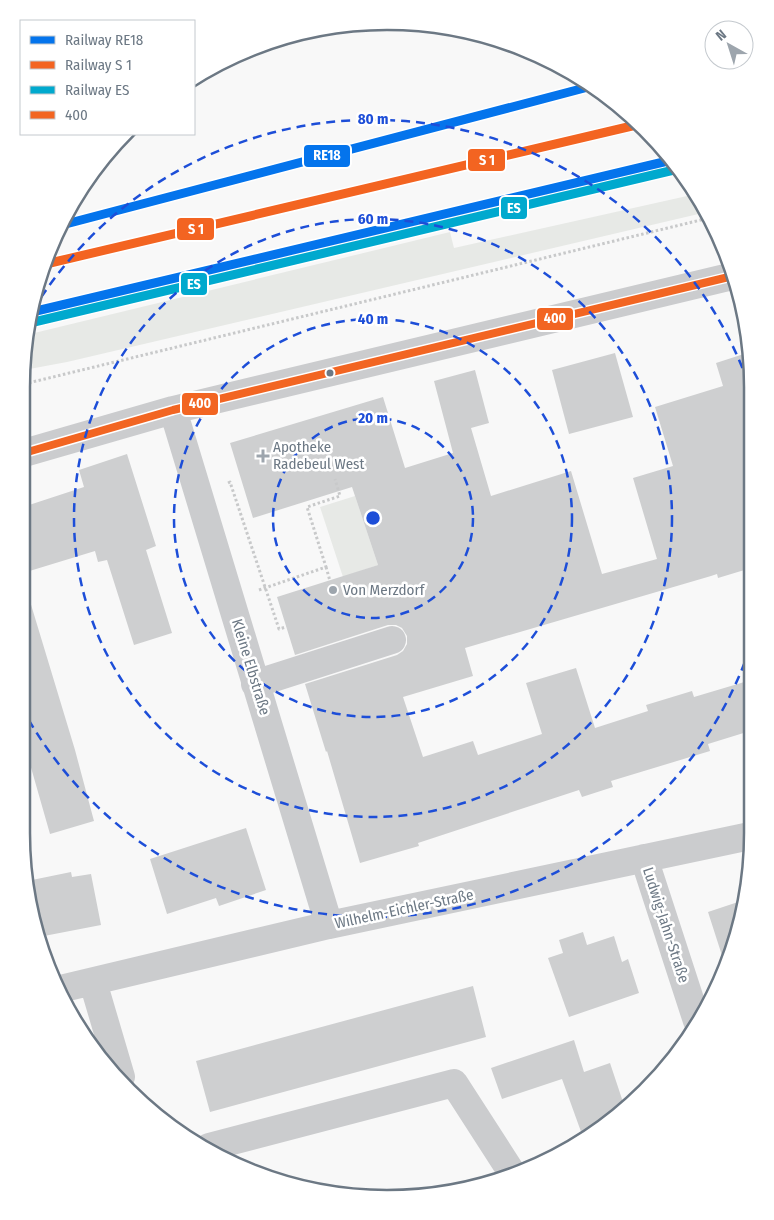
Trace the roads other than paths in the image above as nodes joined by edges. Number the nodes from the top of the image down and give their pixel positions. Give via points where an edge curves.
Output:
1 (727, 278) edge
2 (173, 410) junction
3 (30, 451) edge
4 (392, 640) dead end
5 (255, 684) junction
6 (744, 837) edge
7 (644, 858) junction
8 (328, 925) junction
9 (93, 982) junction
10 (65, 988) edge
11 (695, 1014) edge
12 (118, 1067) edge
13 (215, 1145) edge
14 (509, 1168) edge

1 - 2 street
2 - 3 street
2 - 5 street, Kleine Elbstraße
4 - 5 street
5 - 8 street, Kleine Elbstraße
6 - 7 street, Wilhelm-Eichler-Straße
7 - 8 street, Wilhelm-Eichler-Straße
7 - 11 street, Ludwig-Jahn-Straße
8 - 9 street, Wilhelm-Eichler-Straße
9 - 10 street, Wilhelm-Eichler-Straße
9 - 12 street
13 - 14 street via 454,1082

